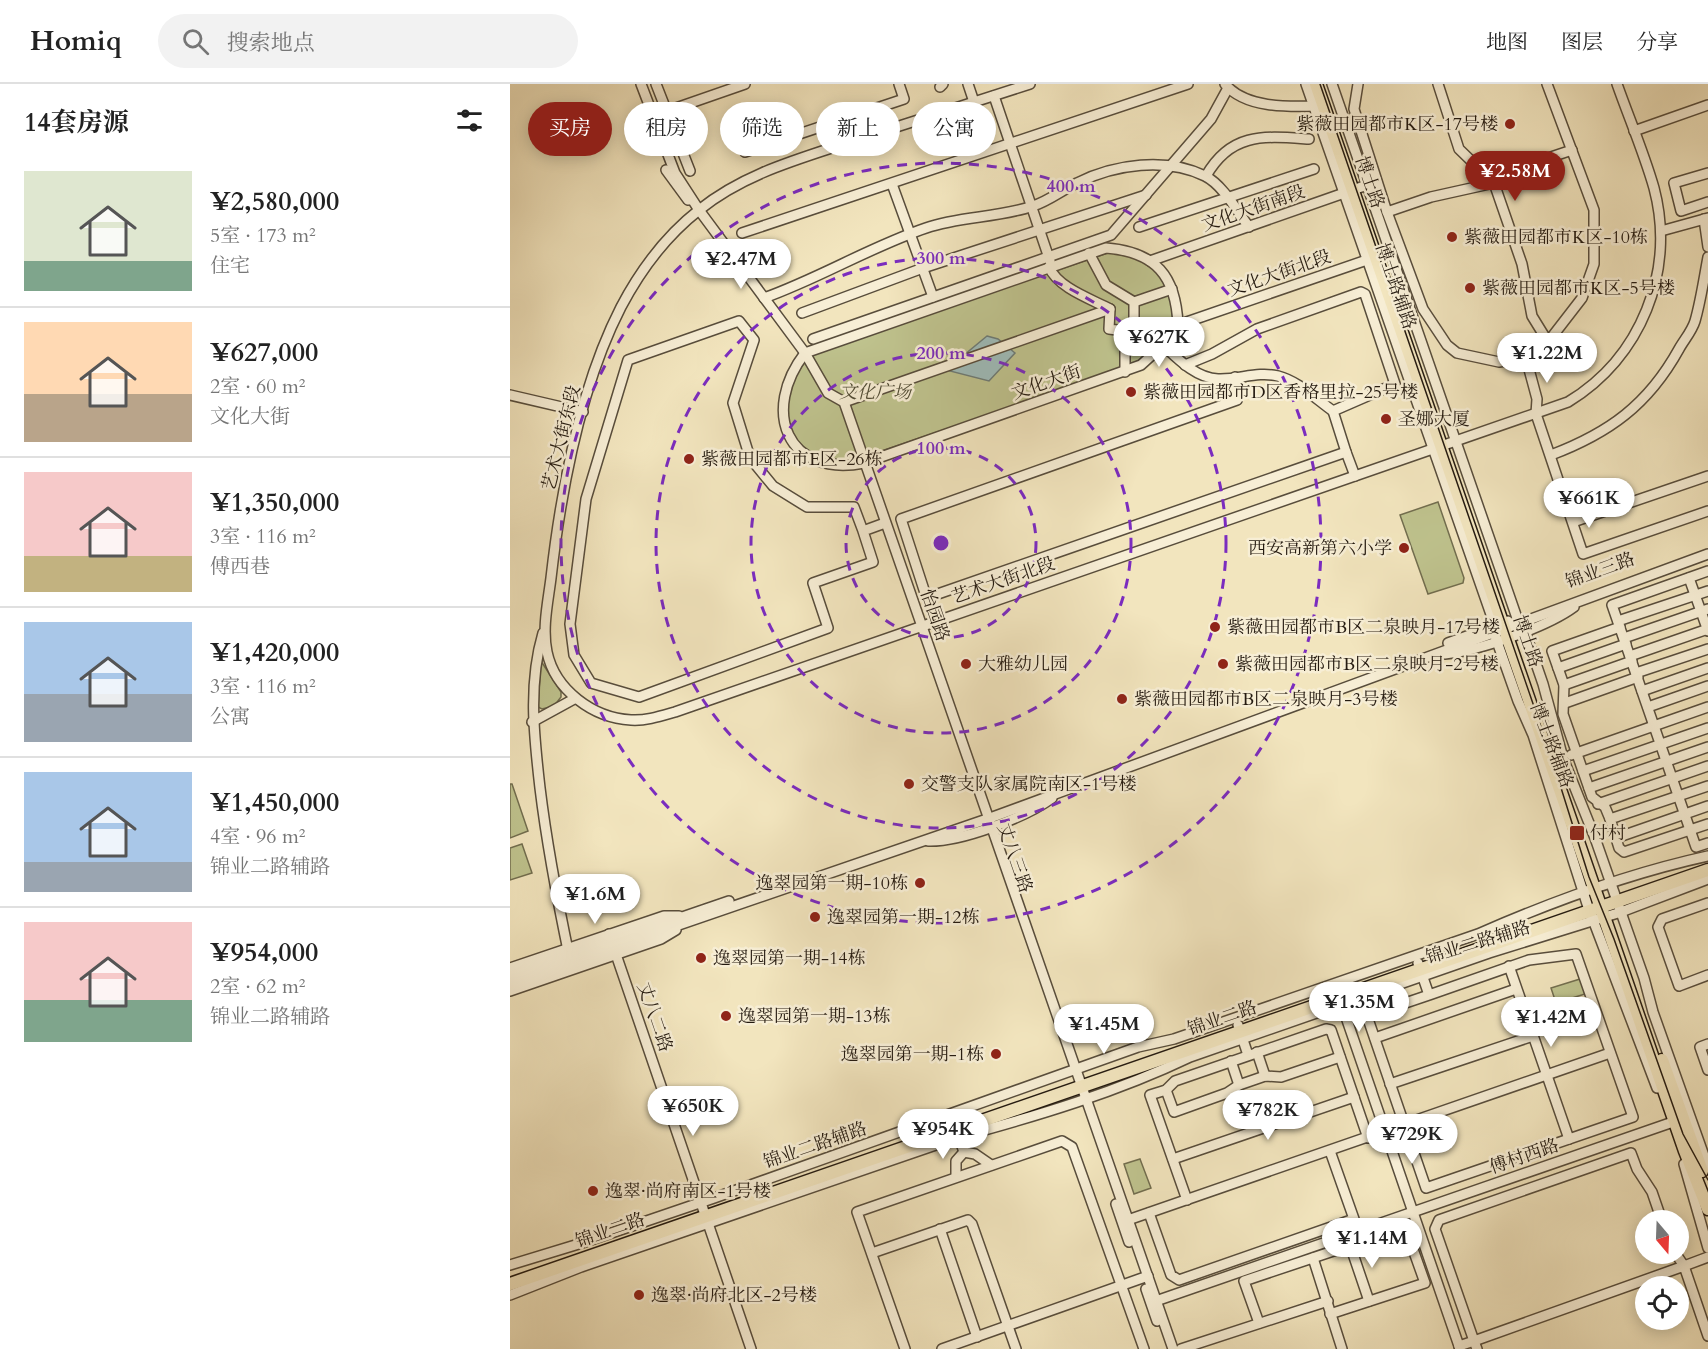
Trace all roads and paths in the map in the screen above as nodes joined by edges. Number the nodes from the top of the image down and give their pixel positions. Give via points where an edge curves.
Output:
1 (635, 84) edge
2 (641, 84) edge
3 (656, 84) edge
4 (745, 84) edge
5 (899, 84) edge
6 (968, 84) edge
7 (1030, 84) edge
8 (1188, 84) edge
9 (1306, 84) edge
10 (1316, 84) edge
11 (1324, 84) edge
12 (1332, 84) edge
13 (1358, 84) edge
14 (1438, 84) edge
15 (1547, 84) edge
16 (1617, 84) edge
17 (1227, 86) edge
18 (993, 96) junction
19 (648, 102) edge
20 (663, 102) edge
21 (692, 102) edge
22 (974, 102) joint
23 (1316, 105) junction
24 (1708, 105) edge
25 (912, 122) edge
26 (1634, 131) junction
27 (804, 132) edge
28 (1309, 140) dead end
29 (1009, 143) junction
30 (1572, 150) junction
31 (667, 156) edge
32 (684, 156) edge
33 (1173, 166) junction
34 (1314, 169) dead end
35 (690, 171) dead end
36 (1708, 173) edge
37 (1206, 177) junction
38 (1494, 183) junction
39 (1674, 183) junction
40 (892, 184) junction
41 (1357, 189) junction
42 (1654, 189) junction
43 (1149, 194) junction
44 (1227, 197) junction
45 (1708, 202) edge
46 (1032, 207) junction
47 (699, 210) junction
48 (1387, 212) junction
49 (1706, 218) edge
50 (1139, 227) dead end
51 (1248, 227) junction
52 (1040, 231) junction
53 (1661, 231) junction
54 (742, 233) dead end
55 (910, 234) junction
56 (1708, 247) edge
57 (1089, 253) junction
58 (1380, 256) junction
59 (1708, 258) edge
60 (1150, 261) junction
61 (1050, 263) junction
62 (923, 268) junction
63 (1172, 289) junction
64 (933, 297) junction
65 (764, 298) junction
66 (1134, 302) junction
67 (1110, 309) junction
68 (802, 314) dead end
69 (1178, 325) junction
70 (1125, 331) junction
71 (813, 339) dead end
72 (1548, 342) junction
73 (1163, 345) junction
74 (805, 353) junction
75 (1526, 358) junction
76 (1185, 365) junction
77 (1125, 372) junction
78 (1235, 377) junction
79 (510, 395) edge
80 (844, 402) junction
81 (1333, 411) junction
82 (583, 412) junction
83 (1536, 414) junction
84 (1445, 445) junction
85 (1346, 452) junction
86 (1551, 455) junction
87 (864, 463) junction
88 (1355, 476) junction
89 (1708, 476) edge
90 (1708, 511) edge
91 (1573, 522) junction
92 (885, 523) junction
93 (863, 531) junction
94 (1708, 549) edge
95 (1708, 554) edge
96 (1708, 571) edge
97 (1689, 578) junction
98 (1708, 591) edge
99 (1695, 596) junction
100 (1705, 610) edge
101 (1619, 624) junction
102 (921, 626) junction
103 (1508, 628) junction
104 (544, 629) junction
105 (1708, 630) edge
106 (1625, 641) junction
107 (1708, 649) edge
108 (1631, 659) junction
109 (1558, 668) junction
110 (1708, 668) edge
111 (1637, 675) junction
112 (1564, 685) junction
113 (1708, 686) edge
114 (1642, 691) junction
115 (574, 699) junction
116 (1564, 703) junction
117 (1648, 706) junction
118 (1708, 707) edge
119 (532, 722) junction
120 (1654, 726) junction
121 (1708, 728) edge
122 (1660, 744) junction
123 (1708, 747) edge
124 (1577, 753) junction
125 (1563, 758) junction
126 (1666, 761) junction
127 (1708, 766) edge
128 (1583, 771) junction
129 (1672, 778) junction
130 (1708, 786) edge
131 (1589, 788) junction
132 (1678, 796) junction
133 (1598, 804) junction
134 (1708, 806) edge
135 (1685, 814) junction
136 (1610, 819) junction
137 (988, 821) junction
138 (1708, 824) edge
139 (1690, 830) junction
140 (1616, 838) junction
141 (1708, 843) edge
142 (1708, 856) edge
143 (1708, 863) edge
144 (1708, 870) edge
145 (1708, 879) edge
146 (1602, 903) junction
147 (1708, 903) edge
148 (687, 919) junction
149 (610, 946) junction
150 (569, 955) junction
151 (1509, 966) junction
152 (510, 968) edge
153 (1420, 970) junction
154 (1708, 975) edge
155 (510, 976) edge
156 (510, 983) edge
157 (1516, 989) junction
158 (510, 991) edge
159 (1429, 995) junction
160 (1340, 997) junction
161 (1240, 1032) junction
162 (1533, 1036) junction
163 (1375, 1038) junction
164 (1708, 1044) edge
165 (1253, 1053) junction
166 (1610, 1053) junction
167 (1340, 1057) junction
168 (1231, 1061) junction
169 (1708, 1070) edge
170 (1546, 1075) junction
171 (1265, 1076) junction
172 (1078, 1084) junction
173 (1390, 1084) junction
174 (1239, 1085) junction
175 (1166, 1090) junction
176 (1354, 1097) junction
177 (1404, 1124) junction
178 (1670, 1124) junction
179 (956, 1130) junction
180 (1386, 1130) junction
181 (1368, 1138) junction
182 (1569, 1139) junction
183 (1701, 1146) edge
184 (1330, 1150) junction
185 (964, 1152) junction
186 (1173, 1159) junction
187 (991, 1165) junction
188 (1708, 1167) edge
189 (956, 1178) junction
190 (1708, 1188) edge
191 (1187, 1200) junction
192 (1708, 1209) edge
193 (1658, 1210) edge
194 (1413, 1212) junction
195 (1149, 1213) junction
196 (702, 1214) junction
197 (1126, 1221) junction
198 (940, 1229) junction
199 (1350, 1245) junction
200 (1708, 1248) edge
201 (872, 1253) junction
202 (1708, 1257) edge
203 (1313, 1258) junction
204 (510, 1265) edge
205 (1684, 1266) junction
206 (510, 1276) edge
207 (1145, 1278) junction
208 (510, 1284) edge
209 (1122, 1287) junction
210 (510, 1295) edge
211 (1153, 1301) junction
212 (1328, 1301) junction
213 (1369, 1301) junction
214 (1330, 1314) junction
215 (1259, 1323) junction
216 (1008, 1326) junction
217 (1708, 1336) edge
218 (977, 1337) junction
219 (1475, 1345) edge
220 (1460, 1347) edge
221 (745, 1349) edge
222 (751, 1349) edge
223 (905, 1349) edge
224 (942, 1349) edge
225 (1016, 1349) edge
226 (1144, 1349) edge
227 (1167, 1349) edge
228 (1173, 1349) edge
229 (1181, 1349) edge
230 (1342, 1349) edge

1 - 47 street via 667,171
2 - 19 street
3 - 20 street
4 - 21 street
5 - 27 street via 904,99
6 - 22 street
7 - 18 street, 艺术大街东段
8 - 29 street
9 - 23 street
10 - 41 main road, 博士路
11 - 41 main road, 博士路
12 - 41 street
13 - 48 street via 1354,110
14 - 38 street via 1459,149
15 - 30 street
16 - 26 street, 艺术大街北段
17 - 23 street via 1244,97 1277,106
17 - 33 street via 1211,119
18 - 22 street, 艺术大街东段
18 - 29 street
23 - 41 street
24 - 26 street
25 - 47 street, 艺术大街东段 via 774,167 729,189
26 - 42 street, 艺术大街北段
28 - 37 street via 1265,136 1235,143
29 - 40 street
29 - 46 street
30 - 38 street via 1512,170
30 - 72 street via 1594,210 1594,264 1582,298
31 - 47 street
32 - 35 street
33 - 37 street
33 - 43 street
33 - 46 street via 1138,166 1102,173
34 - 44 street
36 - 39 street
37 - 44 street
38 - 48 street
38 - 72 street via 1522,264 1532,316
39 - 42 street
39 - 45 street via 1681,211
40 - 54 street
40 - 55 street
41 - 51 street, 文化大街南段
41 - 58 main road, 博士路
42 - 53 street, 艺术大街北段
43 - 52 street
43 - 61 street via 1111,235
44 - 50 street
44 - 51 street
46 - 52 street
46 - 55 street via 930,226
47 - 65 street
47 - 82 street, 艺术大街东段 via 633,284 610,333
48 - 75 street via 1423,309 1447,345 1457,353 1499,362
49 - 53 street
49 - 56 street
51 - 60 street, 文化大街南段
52 - 61 street
52 - 62 street
53 - 83 street, 艺术大街北段 via 1658,278 1646,314 1630,342 1606,373 1576,397
55 - 62 street
55 - 65 street via 869,250 803,285
57 - 60 street via 1106,248 1124,250
57 - 61 street
57 - 66 street via 1106,285
58 - 69 street, 文化大街北段
58 - 84 main road, 博士路
59 - 86 street via 1694,323 1667,372 1620,420 1589,440
60 - 63 street
61 - 64 street
61 - 67 street via 1052,274 1071,289
61 - 74 street
62 - 64 street
62 - 68 street
63 - 66 street
63 - 69 street
64 - 71 street
65 - 74 street
66 - 70 street via 1134,320
67 - 70 street via 1109,329
67 - 80 street
69 - 73 street, 文化大街
70 - 77 street
72 - 75 street
73 - 76 street
73 - 77 street, 文化大街 via 1141,365
74 - 80 street via 828,393
74 - 87 street, 文化大街 via 784,390 783,418 789,435 816,460 837,466
75 - 83 street via 1537,399
76 - 78 street via 1203,376
76 - 81 street via 1257,329 1361,292 1365,294 1395,384
77 - 87 street, 文化大街
78 - 81 street via 1257,373 1278,376
78 - 85 street via 1237,400 901,519 925,593 932,596
79 - 82 street
80 - 87 street, 怡园路
81 - 85 street
82 - 104 street, 艺术大街东段 via 555,538
83 - 84 street, 艺术大街北段
83 - 86 street
84 - 88 street, 艺术大街北段
84 - 103 main road, 博士路
85 - 88 street
86 - 91 street
87 - 92 street, 怡园路
88 - 102 street, 艺术大街北段
89 - 91 street
90 - 91 street via 1583,554
92 - 93 street
92 - 102 street, 怡园路
93 - 93 street via 854,507 807,507 773,486 750,458 734,403 754,340 739,321 628,360 586,499 570,624 577,664 591,683 639,697 828,628 813,583 873,562
94 - 103 street, 锦业三路
95 - 103 street, 锦业三路
96 - 97 street
97 - 99 street
97 - 101 street via 1612,604
98 - 99 street
99 - 100 street
99 - 101 street
100 - 105 street
100 - 106 street
101 - 106 street
101 - 109 street via 1552,651
102 - 115 street, 艺术大街北段 via 648,719 613,717
102 - 137 street, 怡园路
103 - 125 street, 博士路辅路
103 - 137 street
103 - 137 street via 1062,791 1037,809
103 - 146 main road, 博士路
104 - 115 street, 艺术大街东段 via 551,664
104 - 119 street via 537,655
105 - 108 street
106 - 108 street
106 - 109 street
107 - 111 street
108 - 111 street
108 - 112 street
109 - 112 street
110 - 114 street
111 - 114 street
111 - 116 street
112 - 116 street
113 - 117 street
114 - 117 street
115 - 119 street
116 - 124 street via 1563,714
117 - 120 street
118 - 120 street
119 - 150 street via 549,860
120 - 122 street
120 - 124 street
121 - 122 street
122 - 126 street
122 - 128 street
123 - 126 street
124 - 125 street
124 - 128 street
125 - 146 street, 博士路辅路
126 - 129 street
126 - 131 street
127 - 129 street
128 - 131 street
129 - 132 street
129 - 133 street
130 - 132 street
131 - 133 street
132 - 135 street
132 - 136 street
133 - 136 street via 1605,807
134 - 135 street
135 - 139 street
135 - 140 street
136 - 140 street
137 - 148 street
137 - 148 street
137 - 172 street, 丈八三路
138 - 139 street
139 - 140 street via 1624,852
139 - 141 street via 1696,847
142 - 146 street, 锦业二路辅路 via 1668,865
143 - 146 main road, 锦业二路
144 - 146 main road, 锦业二路
145 - 146 street, 锦业二路辅路
146 - 153 main road, 锦业二路
146 - 172 street, 锦业二路辅路 via 1467,938 1185,1035
146 - 178 street, 博士路辅路
146 - 183 main road, 博士路
146 - 192 main road, 博士路
147 - 154 street via 1662,919 1658,927 1679,986
148 - 149 street
148 - 149 street via 661,939
149 - 150 street
149 - 150 street
149 - 158 street
149 - 196 street, 丈八二路
150 - 152 street
150 - 155 street
150 - 156 street
151 - 157 street
151 - 159 street
151 - 166 street via 1576,954
153 - 159 street
153 - 160 main road, 锦业二路
157 - 162 street
157 - 163 street
159 - 163 street via 1367,1016
160 - 161 main road, 锦业二路
160 - 180 street
161 - 165 street
161 - 172 main road, 锦业二路
162 - 170 street
162 - 173 street
163 - 173 street
164 - 169 street via 1700,1047
165 - 167 street via 1326,1029 1331,1030
165 - 168 street
165 - 171 street
166 - 170 street
166 - 182 street via 1633,1117
167 - 171 street via 1281,1077
167 - 176 street
168 - 174 street
168 - 175 street via 1175,1081
170 - 177 street
170 - 182 street
171 - 174 street
172 - 179 main road, 锦业二路
172 - 196 street, 锦业二路辅路
172 - 197 street, 丈八三路
173 - 177 street
174 - 175 street via 1227,1094 1174,1112
175 - 186 street via 1150,1095
176 - 181 street
176 - 186 street
177 - 180 street
177 - 182 street via 1426,1188
178 - 194 street, 傅村西路
178 - 200 street, 博士路辅路 via 1693,1188
179 - 185 street
179 - 196 main road, 锦业二路
180 - 181 street
180 - 194 street
181 - 184 street
183 - 188 street
183 - 190 main road, 博士路
184 - 191 street
184 - 195 street via 1354,1219 1277,1246 1179,1280 1171,1275
185 - 187 street
185 - 189 street via 956,1161
186 - 191 street
187 - 189 street
187 - 209 street via 1062,1141 1072,1147
189 - 201 street via 857,1212
191 - 195 street
193 - 219 street via 1631,1153 1439,1220 1435,1229
194 - 211 street, 傅村西路
194 - 220 street
195 - 197 street
196 - 204 street, 锦业二路辅路
196 - 206 main road, 锦业二路
196 - 208 main road, 锦业二路
196 - 210 street, 锦业二路辅路
196 - 221 street, 丈八二路
196 - 222 street, 丈八二路
197 - 207 street, 丈八三路
198 - 201 street
198 - 216 street via 968,1220 972,1224
198 - 218 street
199 - 203 street
199 - 213 street
199 - 213 street via 1398,1231 1409,1238 1425,1283
201 - 223 street
202 - 205 street
203 - 212 street
203 - 215 street via 1244,1281
205 - 217 street
205 - 219 street
207 - 209 street
207 - 211 street, 丈八三路
209 - 216 street
209 - 226 street
211 - 227 street, 丈八三路
211 - 228 street, 丈八三路
212 - 214 street
212 - 215 street
213 - 214 street
214 - 230 street
215 - 229 street
216 - 218 street
216 - 225 street
218 - 224 street
219 - 220 street

